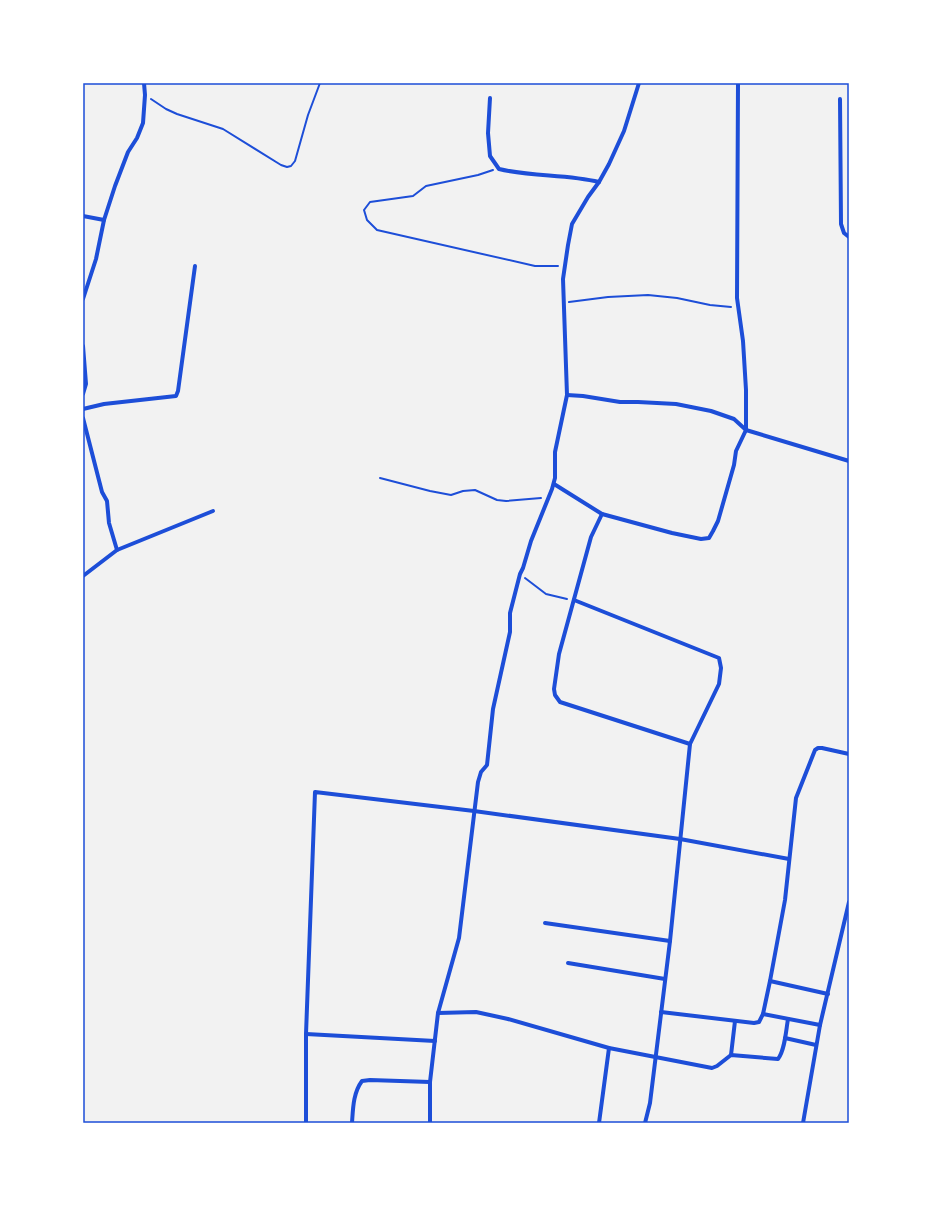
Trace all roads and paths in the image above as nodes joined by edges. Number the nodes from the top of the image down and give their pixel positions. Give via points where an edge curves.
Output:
1 (144, 83) edge
2 (320, 83) edge
3 (639, 83) edge
4 (738, 83) edge
5 (145, 95) junction
6 (490, 98) dead end
7 (840, 99) dead end
8 (499, 169) junction
9 (599, 182) junction
10 (83, 216) edge
11 (104, 220) junction
12 (849, 237) edge
13 (195, 266) dead end
14 (565, 266) junction
15 (83, 299) edge
16 (564, 303) junction
17 (738, 308) junction
18 (83, 346) edge
19 (83, 394) edge
20 (567, 396) junction
21 (83, 410) edge
22 (83, 418) edge
23 (746, 430) junction
24 (849, 461) edge
25 (380, 478) dead end
26 (554, 484) junction
27 (549, 498) junction
28 (213, 511) dead end
29 (602, 514) junction
30 (117, 550) junction
31 (520, 574) junction
32 (83, 576) edge
33 (574, 600) junction
34 (690, 744) junction
35 (849, 754) edge
36 (474, 811) junction
37 (680, 839) junction
38 (789, 859) junction
39 (849, 902) edge
40 (545, 923) dead end
41 (670, 941) junction
42 (568, 962) dead end
43 (665, 978) junction
44 (770, 981) junction
45 (828, 994) junction
46 (661, 1012) junction
47 (438, 1013) junction
48 (763, 1014) junction
49 (788, 1019) junction
50 (735, 1021) junction
51 (820, 1025) junction
52 (306, 1034) junction
53 (785, 1038) junction
54 (435, 1041) junction
55 (816, 1045) junction
56 (609, 1048) junction
57 (731, 1055) junction
58 (656, 1057) junction
59 (430, 1082) junction
60 (306, 1123) edge
61 (352, 1123) edge
62 (430, 1123) edge
63 (599, 1123) edge
64 (645, 1123) edge
65 (803, 1123) edge

1 - 5 street
2 - 5 path via 295,161 286,167 223,129 166,109
3 - 9 street via 624,131
4 - 17 street
5 - 11 street via 142,123 128,152
6 - 8 street via 490,156
7 - 12 street via 841,224 844,233
8 - 9 street
8 - 14 path via 426,186 413,196 370,202 364,210 367,220 378,230 405,237 535,266
9 - 14 street via 572,224
10 - 11 street
11 - 15 street via 96,259
13 - 21 street via 176,396 104,404
14 - 16 street
16 - 17 path via 648,295
16 - 20 street
17 - 23 street via 746,383
18 - 19 street via 86,384
20 - 23 street via 620,402 676,404 734,419
20 - 26 street via 555,452
22 - 30 street via 102,492 107,501 109,522
23 - 24 street
23 - 29 street via 736,451 718,520 709,538 672,533
25 - 27 path via 451,495 475,490 497,500 506,501
26 - 27 street
26 - 29 street
27 - 31 street
28 - 30 street
29 - 33 street via 591,537
30 - 32 street
31 - 33 path via 546,594
31 - 36 street via 510,613 510,632 493,709 487,765 481,772 478,782
33 - 34 street via 554,689 560,702
33 - 34 street via 719,658 719,684
34 - 37 street
35 - 38 street via 822,748 815,750 796,798
36 - 37 street
36 - 47 street via 459,938
36 - 52 street via 315,792
37 - 38 street
37 - 41 street
38 - 44 street via 785,900
39 - 45 street
40 - 41 street
41 - 43 street
42 - 43 street
43 - 46 street
44 - 45 street
44 - 48 street
45 - 51 street
46 - 50 street
46 - 58 street
47 - 54 street
47 - 56 street via 476,1012
48 - 49 street
48 - 50 street via 759,1022
49 - 51 street
49 - 53 street
50 - 57 street
51 - 55 street
52 - 54 street
52 - 60 street
53 - 55 street
53 - 57 street via 778,1059
54 - 59 street
55 - 65 street
56 - 58 street
56 - 63 street
57 - 58 street via 712,1068
58 - 64 street
59 - 61 street via 362,1081 355,1094
59 - 62 street

